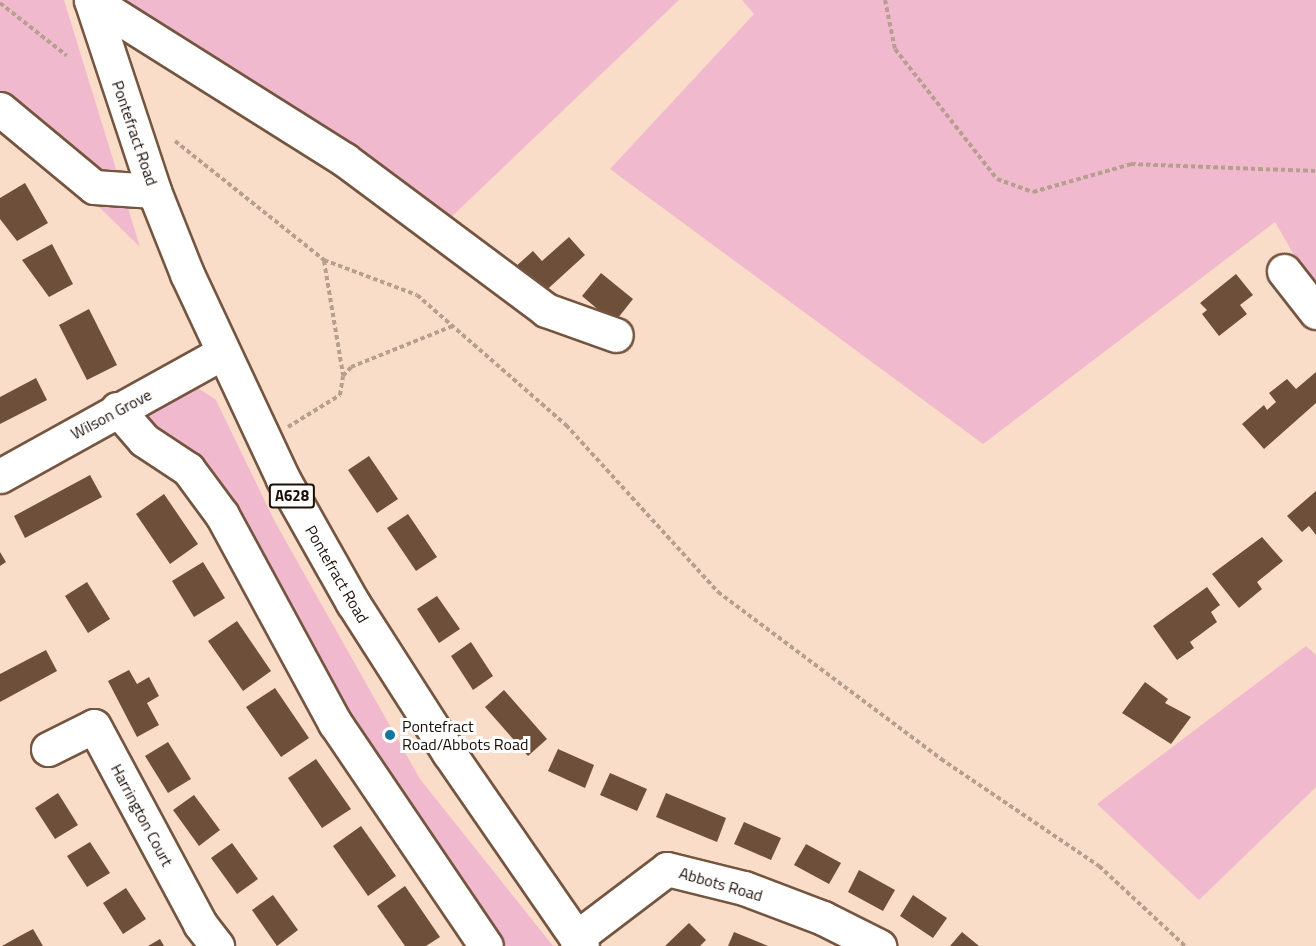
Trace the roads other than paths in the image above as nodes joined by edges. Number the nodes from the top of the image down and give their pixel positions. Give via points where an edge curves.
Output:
1 (91, 0) edge
2 (0, 110) edge
3 (154, 191) junction
4 (1284, 271) dead end
5 (1316, 312) edge
6 (616, 335) dead end
7 (222, 353) junction
8 (117, 409) junction
9 (0, 476) edge
10 (48, 749) dead end
11 (579, 942) edge
12 (218, 946) edge
13 (486, 946) edge
14 (879, 946) edge

1 - 3 main road, Pontefract Road / A628
1 - 6 main road via 345,160 546,310
2 - 3 main road via 94,187
3 - 7 main road, Pontefract Road / A628
4 - 5 main road
7 - 8 main road, Wilson Grove
7 - 11 main road, Pontefract Road / A628 via 264,442 359,613 449,753
8 - 9 main road, Wilson Grove
8 - 13 main road via 144,440 188,469 222,515 335,723
10 - 12 main road, Harrington Court via 94,726 200,924
11 - 14 main road, Abbots Road via 667,869 744,888 824,918

